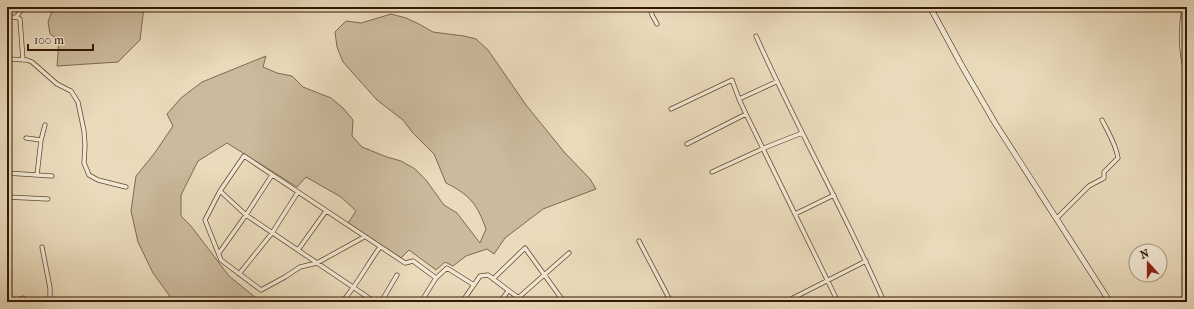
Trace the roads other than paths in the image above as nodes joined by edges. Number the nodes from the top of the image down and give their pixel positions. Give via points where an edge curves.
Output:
1 (24, 7) edge
2 (654, 7) edge
3 (930, 7) edge
4 (1184, 7) edge
5 (16, 17) junction
6 (7, 18) edge
7 (657, 24) dead end
8 (756, 36) dead end
9 (7, 59) edge
10 (23, 60) junction
11 (1187, 75) edge
12 (776, 82) junction
13 (738, 98) junction
14 (671, 109) dead end
15 (746, 114) junction
16 (1102, 120) dead end
17 (45, 125) dead end
18 (802, 133) junction
19 (26, 138) dead end
20 (41, 140) junction
21 (687, 144) dead end
22 (764, 148) junction
23 (712, 172) dead end
24 (7, 173) edge
25 (37, 175) junction
26 (272, 175) junction
27 (52, 176) dead end
28 (126, 187) dead end
29 (220, 191) junction
30 (298, 192) junction
31 (834, 195) junction
32 (7, 197) edge
33 (48, 199) dead end
34 (326, 211) junction
35 (795, 214) junction
36 (246, 215) junction
37 (1057, 218) junction
38 (272, 233) junction
39 (364, 237) junction
40 (639, 241) dead end
41 (42, 247) dead end
42 (380, 247) junction
43 (298, 250) junction
44 (219, 253) junction
45 (569, 253) dead end
46 (866, 261) junction
47 (317, 263) junction
48 (238, 274) junction
49 (397, 274) dead end
50 (544, 275) junction
51 (436, 278) junction
52 (493, 279) junction
53 (828, 279) junction
54 (474, 285) junction
55 (354, 288) junction
56 (508, 291) junction
57 (23, 298) dead end
58 (518, 298) junction
59 (13, 302) edge
60 (50, 302) edge
61 (342, 302) edge
62 (375, 302) edge
63 (381, 302) edge
64 (420, 302) edge
65 (462, 302) edge
66 (500, 302) edge
67 (524, 302) edge
68 (564, 302) edge
69 (671, 302) edge
70 (795, 302) edge
71 (838, 302) edge
72 (884, 302) edge
73 (1110, 302) edge

1 - 5 street
2 - 7 street via 651,11
3 - 37 street via 995,123
4 - 11 street via 1181,42
5 - 6 street
5 - 10 street via 20,19
8 - 12 street
9 - 10 street
10 - 28 street via 32,62 77,98 84,130 84,164 89,175
12 - 13 street
12 - 18 street
13 - 14 street via 730,80
13 - 15 street
15 - 21 street
15 - 22 street
16 - 37 street via 1111,136 1118,158 1104,172 1104,178 1089,186
17 - 20 street
18 - 22 street
18 - 31 street
19 - 20 street
20 - 25 street
22 - 23 street
22 - 35 street
24 - 25 street
25 - 27 street
26 - 29 street via 244,156
26 - 30 street
26 - 36 street
29 - 36 street
29 - 44 street via 206,220
30 - 34 street
30 - 38 street
31 - 35 street
31 - 46 street
32 - 33 street
34 - 39 street
34 - 43 street
35 - 53 street
36 - 38 street
36 - 44 street
37 - 73 street
38 - 43 street
38 - 48 street
39 - 42 street
39 - 47 street
40 - 69 street
41 - 60 street via 50,288
42 - 51 street via 405,263 413,261
42 - 55 street
43 - 47 street
44 - 48 street via 222,260
45 - 50 street
46 - 53 street
46 - 72 street
47 - 48 street via 300,267 286,278 261,290
47 - 55 street
49 - 63 street
50 - 52 street via 525,248
50 - 58 street
50 - 68 street
51 - 54 street via 447,268
51 - 64 street
52 - 54 street via 488,275 480,276
52 - 56 street
53 - 70 street via 793,298
53 - 71 street
54 - 65 street
55 - 61 street
55 - 62 street
56 - 58 street
56 - 66 street
57 - 59 street
58 - 67 street

